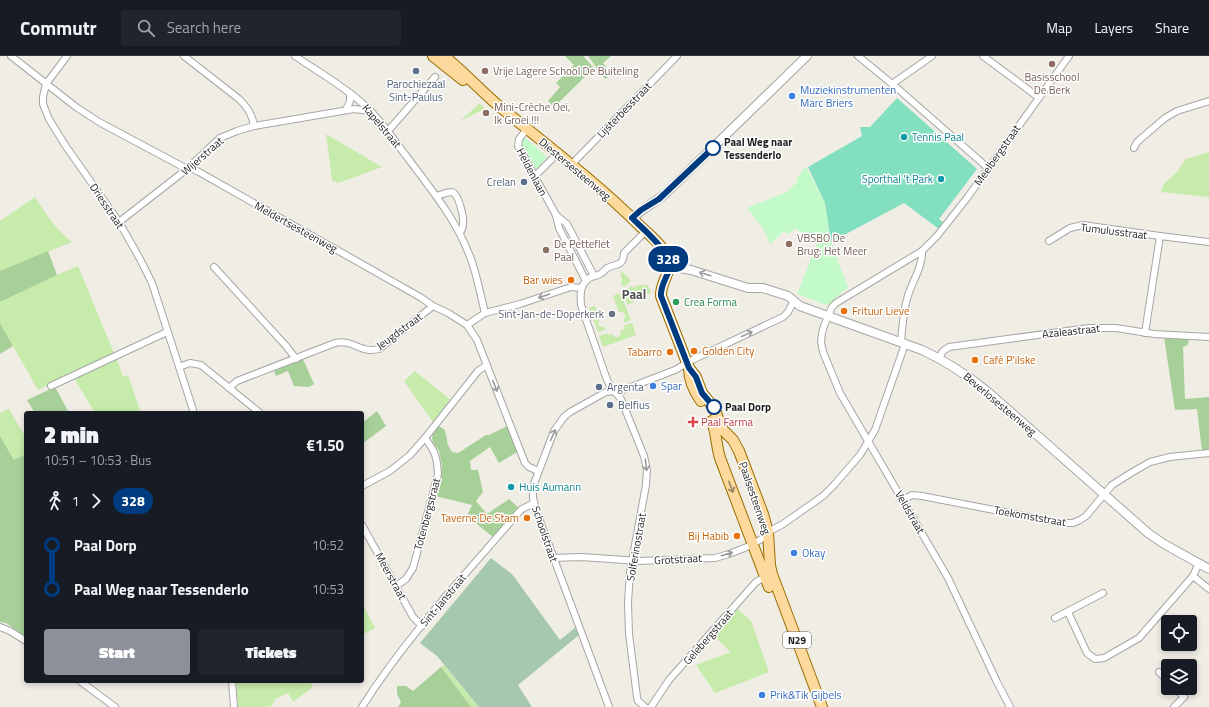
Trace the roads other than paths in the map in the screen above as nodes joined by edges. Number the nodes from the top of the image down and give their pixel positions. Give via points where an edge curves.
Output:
1 (12, 56) edge
2 (67, 56) edge
3 (184, 56) edge
4 (295, 56) edge
5 (433, 56) edge
6 (444, 56) edge
7 (677, 56) edge
8 (807, 56) edge
9 (858, 56) edge
10 (932, 56) edge
11 (983, 56) edge
12 (1068, 56) edge
13 (435, 77) dead end
14 (46, 84) junction
15 (892, 84) junction
16 (350, 93) junction
17 (484, 93) junction
18 (1038, 97) junction
19 (1209, 101) edge
20 (346, 110) junction
21 (370, 111) junction
22 (254, 126) junction
23 (527, 129) junction
24 (388, 131) junction
25 (1134, 148) dead end
26 (557, 154) junction
27 (571, 165) junction
28 (988, 168) junction
29 (187, 170) junction
30 (534, 177) junction
31 (436, 196) junction
32 (632, 218) junction
33 (119, 222) junction
34 (646, 231) junction
35 (460, 233) junction
36 (1160, 236) junction
37 (1049, 241) dead end
38 (1209, 242) edge
39 (922, 251) junction
40 (669, 266) junction
41 (214, 267) dead end
42 (590, 278) junction
43 (582, 288) junction
44 (794, 301) junction
45 (433, 306) junction
46 (485, 313) junction
47 (828, 316) junction
48 (467, 325) junction
49 (167, 332) junction
50 (1145, 333) junction
51 (1209, 337) edge
52 (903, 344) junction
53 (939, 358) junction
54 (296, 359) junction
55 (487, 365) junction
56 (688, 365) junction
57 (179, 366) junction
58 (51, 386) dead end
59 (229, 388) junction
60 (616, 391) junction
61 (193, 411) edge
62 (258, 411) edge
63 (425, 438) junction
64 (869, 442) junction
65 (1209, 452) edge
66 (538, 471) junction
67 (364, 485) edge
68 (1104, 495) junction
69 (903, 500) junction
70 (534, 503) junction
71 (364, 529) edge
72 (768, 532) junction
73 (752, 544) junction
74 (553, 558) junction
75 (633, 560) junction
76 (1199, 563) junction
77 (1209, 569) edge
78 (769, 575) junction
79 (1193, 576) junction
80 (396, 586) junction
81 (1209, 589) edge
82 (1103, 593) dead end
83 (1068, 612) junction
84 (1055, 618) dead end
85 (422, 626) junction
86 (0, 627) edge
87 (24, 640) edge
88 (83, 683) edge
89 (232, 683) edge
90 (1182, 695) edge
91 (115, 707) edge
92 (234, 707) edge
93 (362, 707) edge
94 (609, 707) edge
95 (645, 707) edge
96 (651, 707) edge
97 (815, 707) edge
98 (822, 707) edge
99 (1010, 707) edge
100 (1174, 707) edge

1 - 14 street, Meldertsesteenweg
2 - 14 street
3 - 22 street via 239,99 252,115
4 - 16 street, Kapelstraat
5 - 17 main road, Diestersesteenweg
6 - 17 main road, Diestersesteenweg
7 - 27 street, Lijsterbesstraat
8 - 32 street via 666,193
9 - 15 street
10 - 15 street
11 - 18 street
12 - 18 street, Meelbergstraat
13 - 24 street
14 - 29 street, Meldertsesteenweg via 99,122
14 - 33 street, Driesstraat via 43,104 49,119
15 - 28 street
16 - 20 street
16 - 21 street, Kapelstraat
17 - 23 main road, Diestersesteenweg
18 - 28 street, Meelbergstraat
19 - 25 street via 1177,111 1165,118 1140,139
20 - 21 street, Wijerstraat
20 - 22 street, Wijerstraat
21 - 24 street, Kapelstraat
22 - 29 street, Wijerstraat via 220,138
23 - 26 main road, Diestersesteenweg
23 - 30 street, Heldenlaan via 517,144
24 - 31 street, Kapelstraat
26 - 27 main road, Diestersesteenweg
26 - 30 street
27 - 32 main road, Diestersesteenweg
28 - 39 street, Meelbergstraat via 948,223
29 - 33 street, Wijerstraat
29 - 45 street, Meldertsesteenweg via 199,172 420,296
30 - 42 street, Heldenlaan via 556,215 567,224
31 - 35 street, Kapelstraat
31 - 35 street, Kapelstraat via 450,192 457,197 464,222
32 - 34 main road, Diestersesteenweg
33 - 49 street, Driesstraat via 152,283
34 - 40 main road, Diestersesteenweg via 667,256
34 - 42 street via 624,253 624,260 620,264 606,268 601,274
35 - 46 street, Kapelstraat via 474,268
36 - 37 street, Tumulusstraat via 1083,225 1074,226
36 - 38 street, Tumulusstraat
36 - 50 street, Tumulusstraat
39 - 47 street, Meelbergstraat via 836,303
39 - 52 street via 922,258 906,302
44 -> 40 street, Beverlosesteenweg via 788,296 763,288 748,288 691,270
40 - 56 main road, Paalsesteenweg / N29 via 660,291
41 - 54 street
42 - 43 street
43 -> 46 street via 571,287
43 - 60 street, Solferinostraat via 581,305 606,377
44 - 47 street, Beverlosesteenweg via 800,306
56 -> 44 street via 783,317
45 - 48 street, Meldertsesteenweg
45 - 54 street, Jeugdstraat via 379,349 366,350 343,341
46 - 48 street
47 - 52 street, Beverlosesteenweg
47 - 64 street, Veldstraat via 822,333 823,352 840,393
48 - 55 street via 477,340
49 - 57 street, Driesstraat
49 - 58 street
50 - 51 street, Azaleastraat
50 - 53 street, Azaleastraat via 1116,328 1089,328 949,347
52 - 53 street, Beverlosesteenweg
52 - 64 street, Grotstraat via 876,430
53 - 68 street, Beverlosesteenweg via 970,377
54 - 59 street, Jeugdstraat via 237,381
55 - 63 street via 478,371
55 -> 66 street via 525,463
56 - 60 street
56 - 72 main road, Paalsesteenweg / N29 via 702,393 714,408 722,429 739,451
56 -> 73 main road, Paalsesteenweg / N29 via 689,379 707,409 717,433 720,458
57 - 59 street via 190,363 200,365
57 - 61 street, Driesstraat
59 - 62 street
66 -> 60 street via 554,431 564,417 606,392
60 -> 75 street, Solferinostraat via 644,456 647,470
63 - 67 street via 400,464
63 - 80 street, Totenbergstraat via 434,450 438,474 413,568 406,579
64 - 69 street, Veldstraat
64 - 72 street, Grotstraat via 849,469 823,496
65 - 68 street, Toekomststraat via 1150,462 1112,485
66 - 70 street, Schoolstraat via 533,487
68 - 69 street, Toekomststraat via 1086,516 1067,524 922,496 912,495
68 - 76 street, Beverlosesteenweg via 1148,534
69 - 99 street, Veldstraat via 948,578
70 - 74 street, Schoolstraat
70 - 85 street, Sint-Janstraat via 519,512
71 - 80 street, Meerstraat
72 - 73 street, Grotstraat via 765,537
72 - 78 main road, Paalsesteenweg / N29
75 -> 73 street, Grotstraat via 715,558
73 - 78 main road, Paalsesteenweg / N29
74 - 75 street, Grotstraat via 572,556
74 - 94 street, Schoolstraat
75 - 95 street, Solferinostraat via 628,602 629,628 637,697
76 - 77 street, Beverlosesteenweg
76 - 79 street
78 - 96 street, Gelebergstraat via 756,582 669,680
78 - 97 main road, Paalsesteenweg / N29
78 - 98 main road, Paalsesteenweg / N29
79 - 81 street
79 - 83 street via 1139,638 1099,659 1092,658 1087,653
80 - 85 street, Meerstraat via 413,617
82 - 83 street
83 - 84 street
85 - 93 street, Sint-Janstraat via 382,676
86 - 87 street
88 - 91 street
89 - 92 street
90 - 100 street via 1184,697

